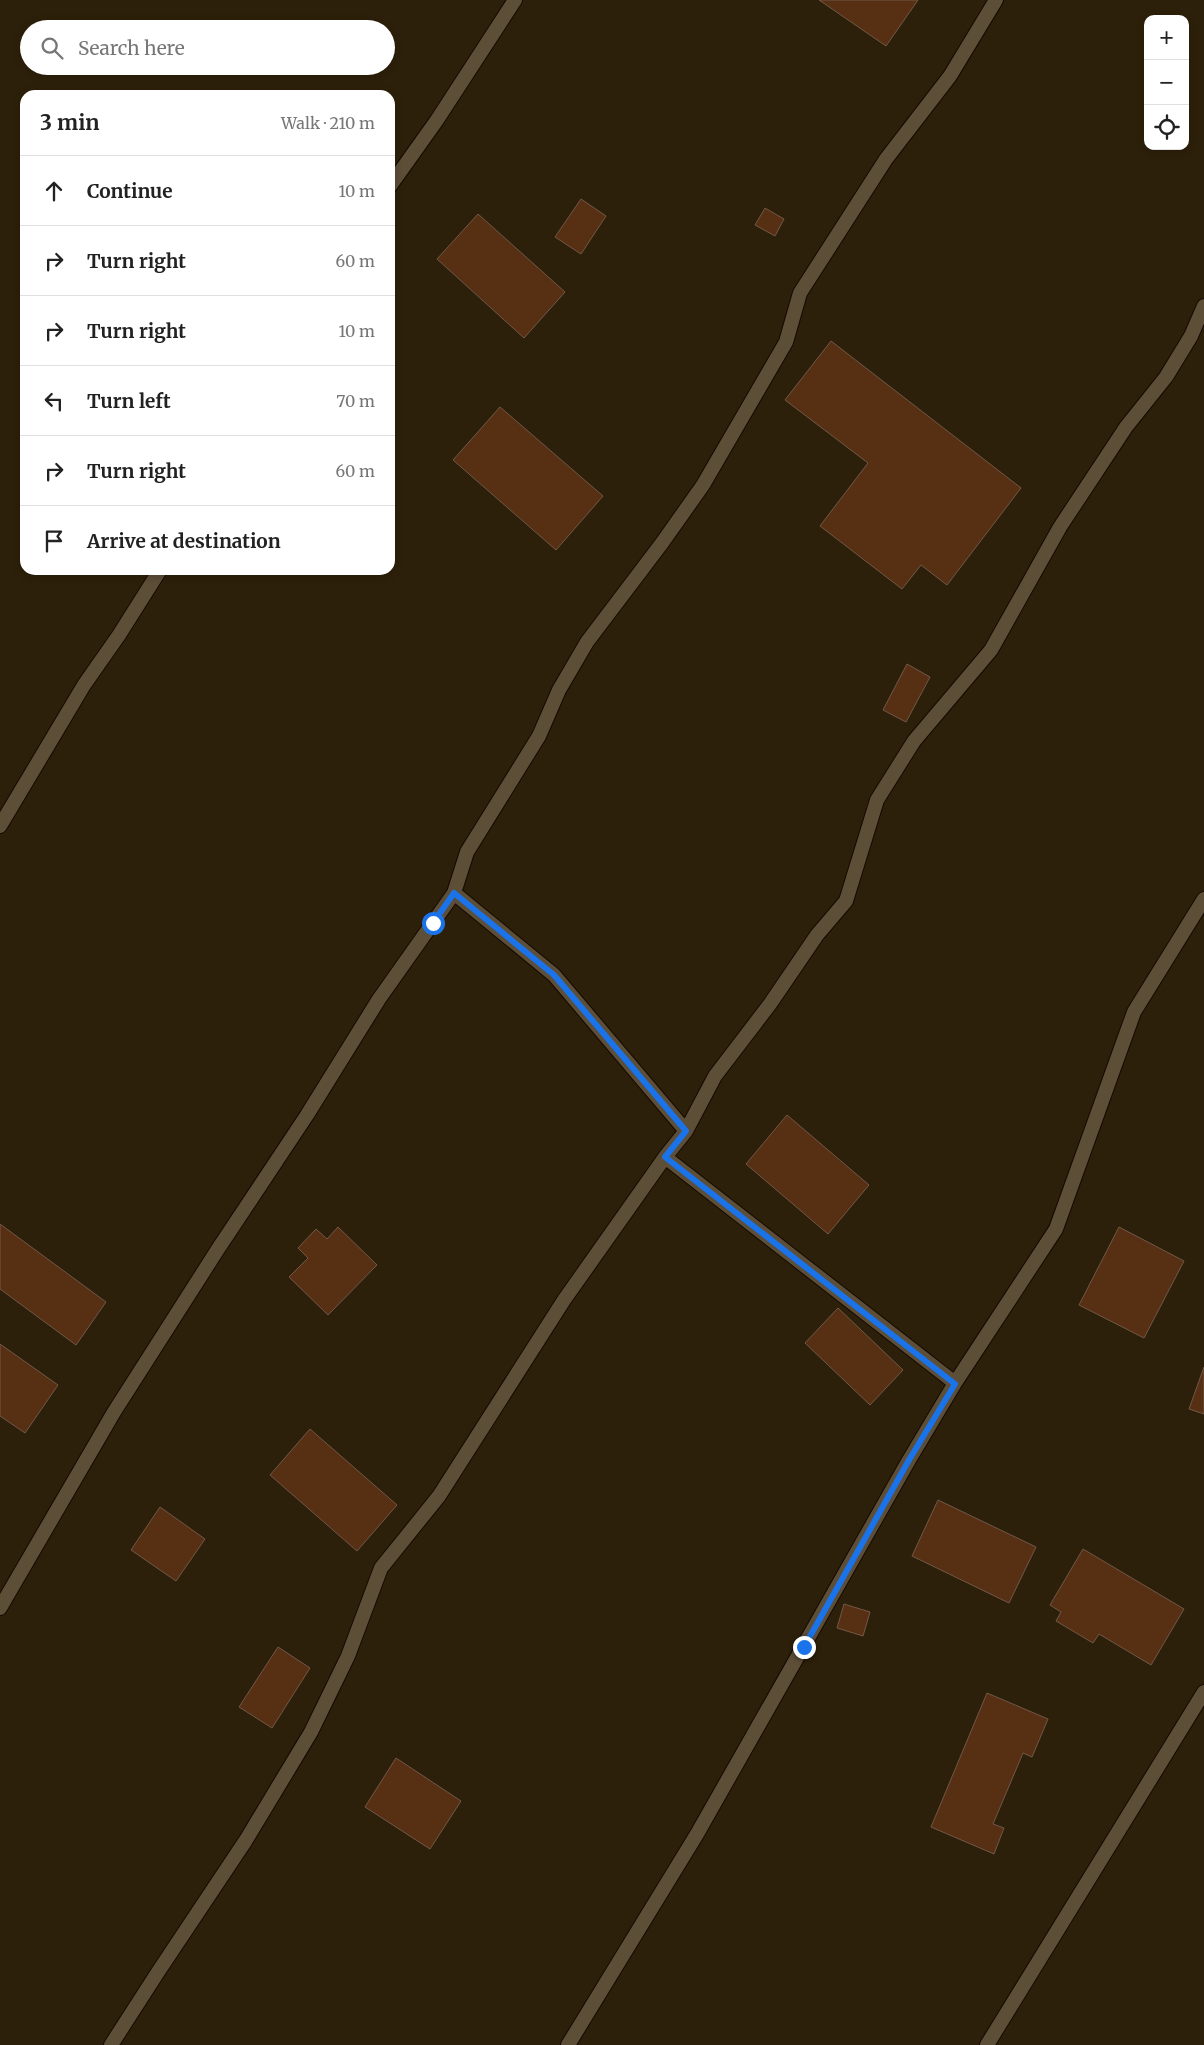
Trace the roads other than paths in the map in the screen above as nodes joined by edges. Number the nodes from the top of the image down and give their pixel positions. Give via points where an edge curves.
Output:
1 (515, 0) edge
2 (996, 0) edge
3 (395, 179) edge
4 (1204, 306) edge
5 (157, 575) edge
6 (0, 826) edge
7 (454, 893) junction
8 (1204, 899) edge
9 (686, 1131) junction
10 (665, 1157) junction
11 (955, 1384) junction
12 (0, 1608) edge
13 (1204, 1692) edge
14 (112, 2045) edge
15 (568, 2045) edge
16 (987, 2045) edge

1 - 3 street
2 - 7 street via 950,76 886,159 800,293 786,342 703,485 587,642 559,690 539,736 467,852
4 - 9 street via 1191,336 1166,377 1126,427 1060,527 991,650 909,750 877,800 846,901 817,935 715,1076
5 - 6 street via 84,685
7 - 9 street via 554,975
7 - 12 street via 380,998 119,1404
8 - 11 street via 1134,1012 1056,1228
9 - 10 street
10 - 11 street
10 - 14 street via 564,1300 439,1496 381,1568 348,1656 312,1732 246,1840
11 - 15 street via 697,1834
13 - 16 street

